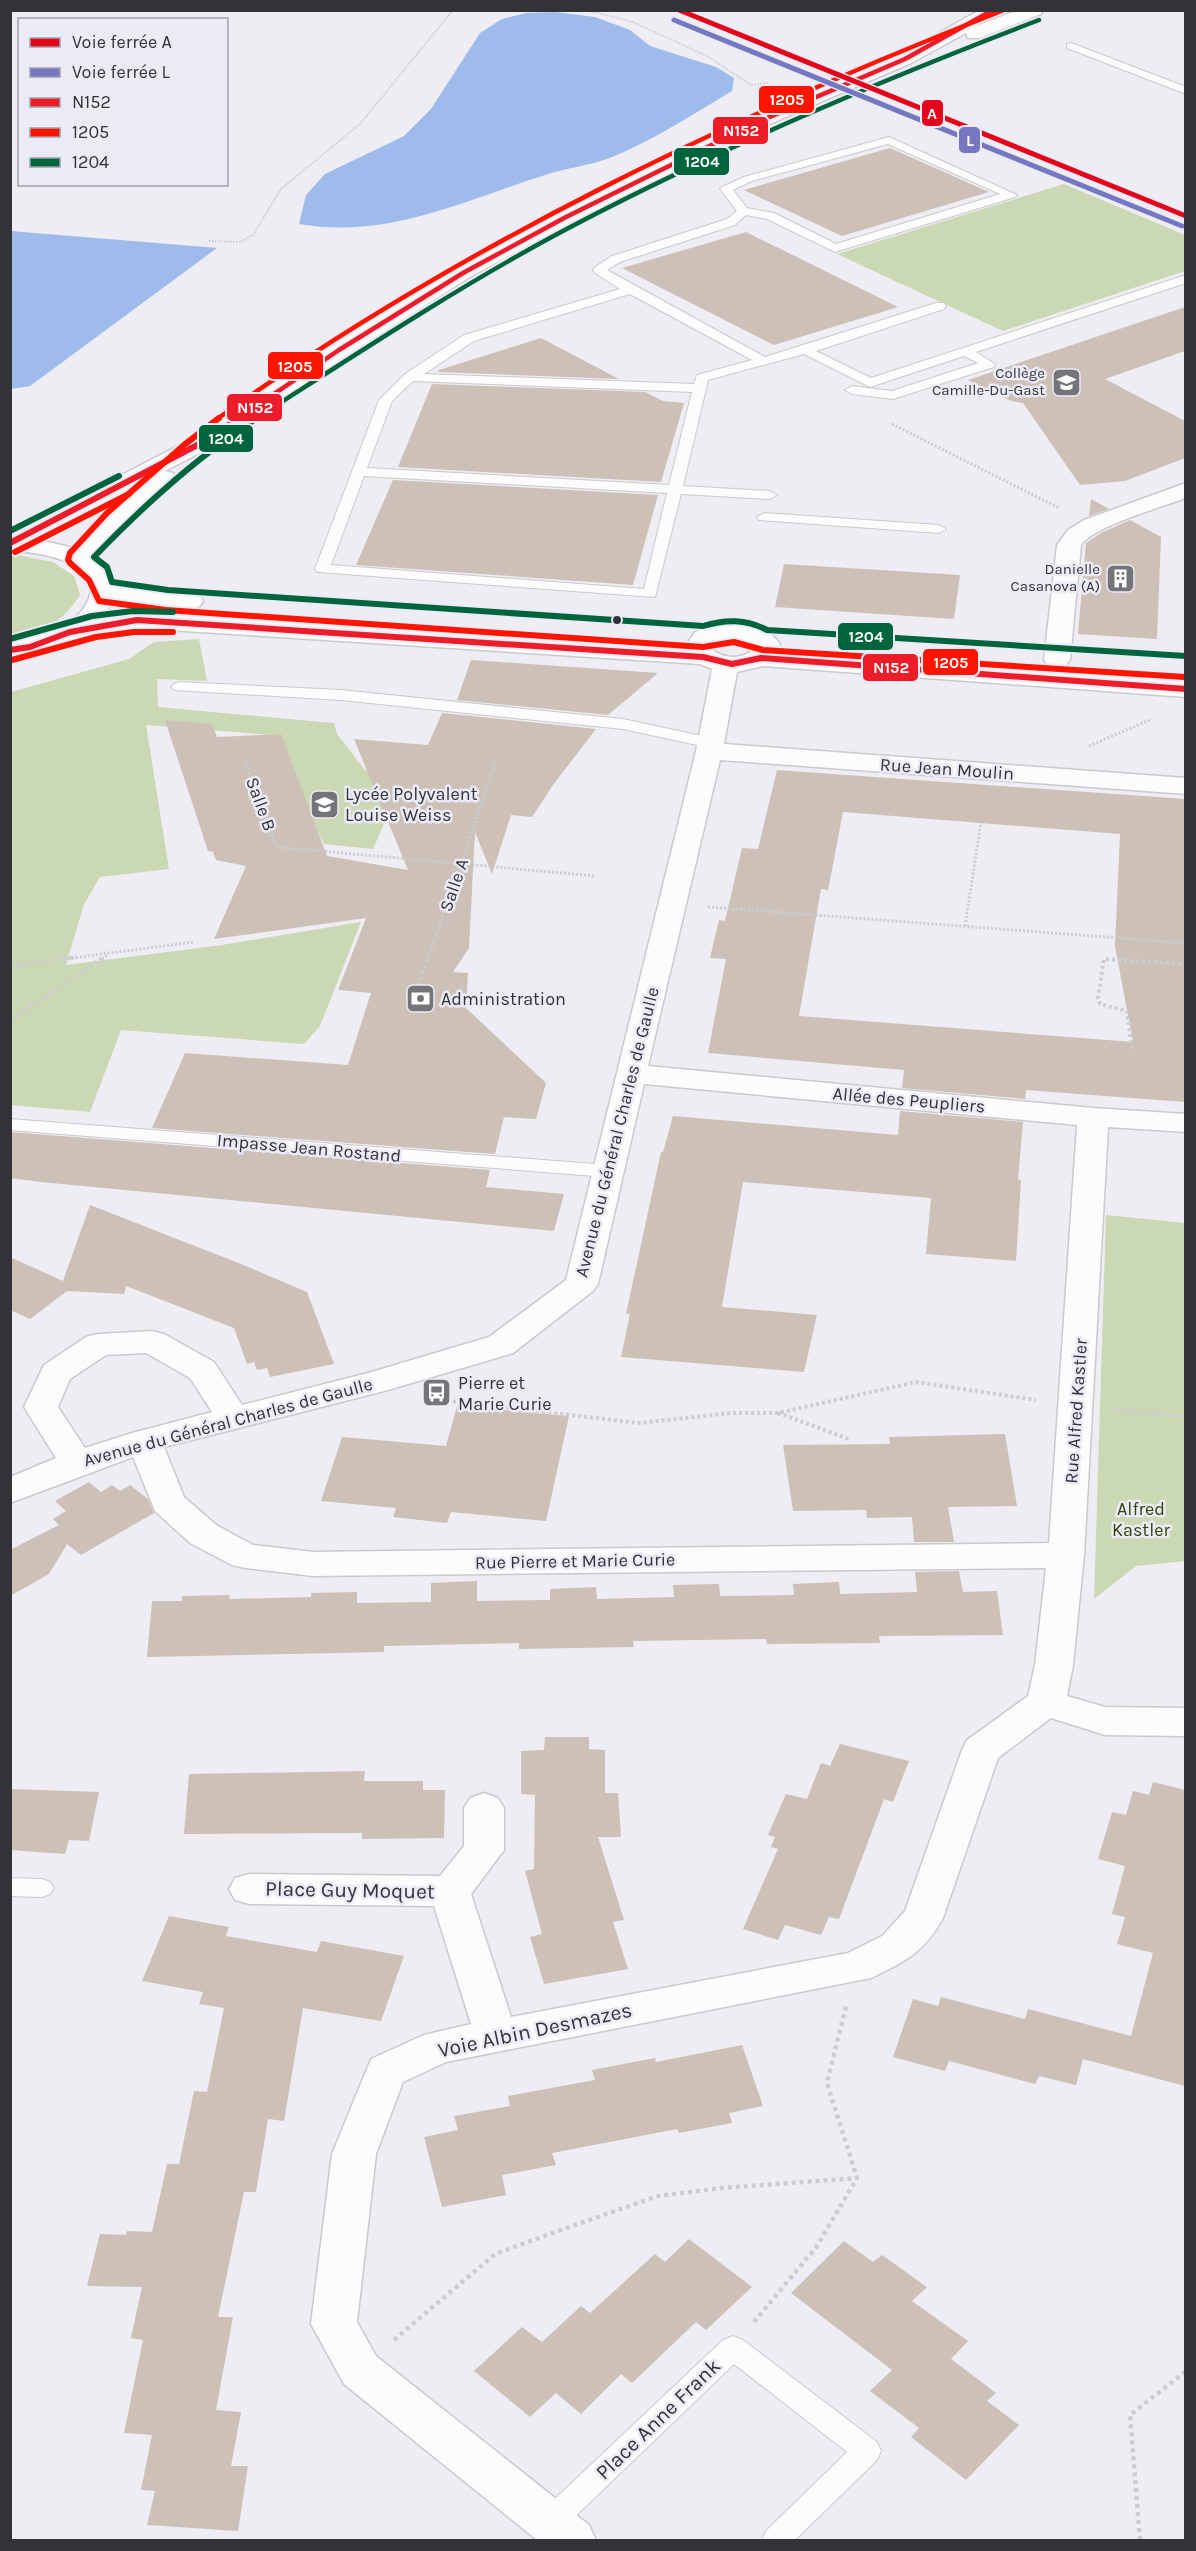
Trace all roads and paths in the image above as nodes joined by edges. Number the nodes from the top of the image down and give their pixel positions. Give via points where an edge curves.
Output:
1 (453, 10) edge
2 (586, 10) edge
3 (994, 10) edge
4 (1035, 10) edge
5 (1071, 46) dead end
6 (904, 59) junction
7 (751, 86) dead end
8 (1185, 91) edge
9 (742, 211) junction
10 (208, 241) dead end
11 (1185, 279) edge
12 (630, 290) junction
13 (940, 306) dead end
14 (805, 350) junction
15 (963, 351) junction
16 (763, 361) junction
17 (410, 377) junction
18 (699, 388) junction
19 (852, 390) dead end
20 (884, 420) dead end
21 (205, 441) junction
22 (359, 472) junction
23 (676, 489) junction
24 (1185, 490) edge
25 (770, 495) dead end
26 (764, 517) dead end
27 (1092, 525) junction
28 (939, 529) dead end
29 (10, 543) edge
30 (78, 558) junction
31 (104, 592) junction
32 (70, 632) junction
33 (762, 649) junction
34 (10, 650) edge
35 (711, 652) junction
36 (1057, 660) junction
37 (1185, 667) edge
38 (179, 687) dead end
39 (1185, 689) edge
40 (1153, 719) dead end
41 (710, 747) junction
42 (1082, 749) dead end
43 (245, 760) dead end
44 (496, 762) dead end
45 (1185, 786) edge
46 (981, 823) dead end
47 (460, 865) junction
48 (595, 876) dead end
49 (703, 906) dead end
50 (966, 926) junction
51 (194, 942) dead end
52 (1185, 943) edge
53 (111, 953) junction
54 (1185, 964) edge
55 (10, 966) edge
56 (411, 1008) dead end
57 (10, 1021) edge
58 (1132, 1049) dead end
59 (632, 1074) junction
60 (1093, 1117) junction
61 (1185, 1123) edge
62 (10, 1124) edge
63 (608, 1171) junction
64 (433, 1399) dead end
65 (1076, 1406) junction
66 (778, 1413) junction
67 (232, 1417) junction
68 (1185, 1417) edge
69 (849, 1439) dead end
70 (144, 1441) junction
71 (77, 1463) junction
72 (10, 1491) edge
73 (1066, 1555) junction
74 (1046, 1703) junction
75 (1185, 1722) edge
76 (484, 1808) dead end
77 (10, 1887) edge
78 (42, 1888) dead end
79 (249, 1889) dead end
80 (450, 1891) junction
81 (856, 1967) junction
82 (496, 2036) junction
83 (857, 2178) junction
84 (733, 2348) junction
85 (360, 2370) junction
86 (1185, 2372) edge
87 (561, 2531) edge
88 (777, 2541) edge
89 (1140, 2541) edge

1 - 10 path via 360,124 281,189 253,235 241,242
2 - 7 path via 643,27 707,56
3 - 6 street
4 - 6 street
5 - 8 lane
6 - 21 street via 658,169 473,267 339,350
9 - 9 lane via 726,189 748,179 889,140 1011,195 835,248 770,216
9 - 12 lane via 731,222 616,259 599,270
11 - 15 lane
12 - 16 lane
12 - 17 lane via 469,338
13 - 14 lane
14 - 15 lane via 870,383
14 - 16 lane
15 - 19 lane via 989,364 893,395
16 - 18 lane via 702,378
17 - 18 lane
17 - 22 lane via 386,400
18 - 23 lane
20 - 27 path
21 - 29 street
21 - 30 street
22 - 23 lane
22 - 23 lane via 322,569 650,594
23 - 25 lane
24 - 27 street
26 - 28 lane
27 - 36 street via 1069,545
29 - 30 street
30 - 31 street via 98,573
31 - 32 street via 95,613
31 - 35 street
32 - 34 street
32 - 35 street via 137,620
33 - 35 street via 746,663
33 - 35 street via 757,635 724,631
33 - 36 street
33 - 39 street
35 - 41 street, Avenue du Général Charles de Gaulle
36 - 37 street
38 - 41 lane via 341,695 588,720 623,724
40 - 42 path
41 - 45 street, Rue Jean Moulin
41 - 59 street, Avenue du Général Charles de Gaulle
43 - 47 path, Salle B via 277,848
44 - 47 path, Salle A
46 - 50 path
47 - 48 path
47 - 56 path, Salle A
49 - 50 path
50 - 52 path
51 - 53 path
53 - 55 path
53 - 57 path
54 - 58 path via 1104,959 1098,998 1100,1004 1127,1011
59 - 60 street, Allée des Peupliers
59 - 63 street, Avenue du Général Charles de Gaulle
60 - 61 street, Allée des Peupliers
60 - 65 street, Rue Alfred Kastler
62 - 63 lane, Impasse Jean Rostand
63 - 67 street, Avenue du Général Charles de Gaulle via 580,1284 501,1345 376,1382
64 - 66 path via 639,1423 732,1413
65 - 66 path via 916,1382
65 - 68 path
65 - 73 street, Rue Alfred Kastler
66 - 69 path
67 - 70 street, Avenue du Général Charles de Gaulle
67 - 71 street via 202,1370 152,1342 98,1345 56,1373 41,1407
70 - 71 street, Avenue du Général Charles de Gaulle
70 - 73 street, Rue Pierre et Marie Curie via 168,1503 203,1534 245,1556 313,1564
71 - 72 street, Avenue du Général Charles de Gaulle
73 - 74 street, Rue Alfred Kastler
74 - 75 street via 1105,1721
74 - 81 street, Voie Albin Desmazes via 981,1750 923,1918 897,1947
76 - 80 street, Place Guy Moquet via 484,1850
77 - 78 lane
79 - 80 street, Place Guy Moquet
80 - 82 street, Place Guy Moquet
81 - 82 street, Voie Albin Desmazes
81 - 83 path via 827,2083
82 - 85 street, Voie Albin Desmazes via 439,2047 386,2071 354,2154 334,2324
83 - 84 path via 817,2246
83 - 85 path via 722,2187 658,2196 495,2254
84 - 87 lane, Place Anne Frank
84 - 88 lane, Place Anne Frank via 867,2451
85 - 87 street, Voie Albin Desmazes
86 - 89 path via 1130,2415

